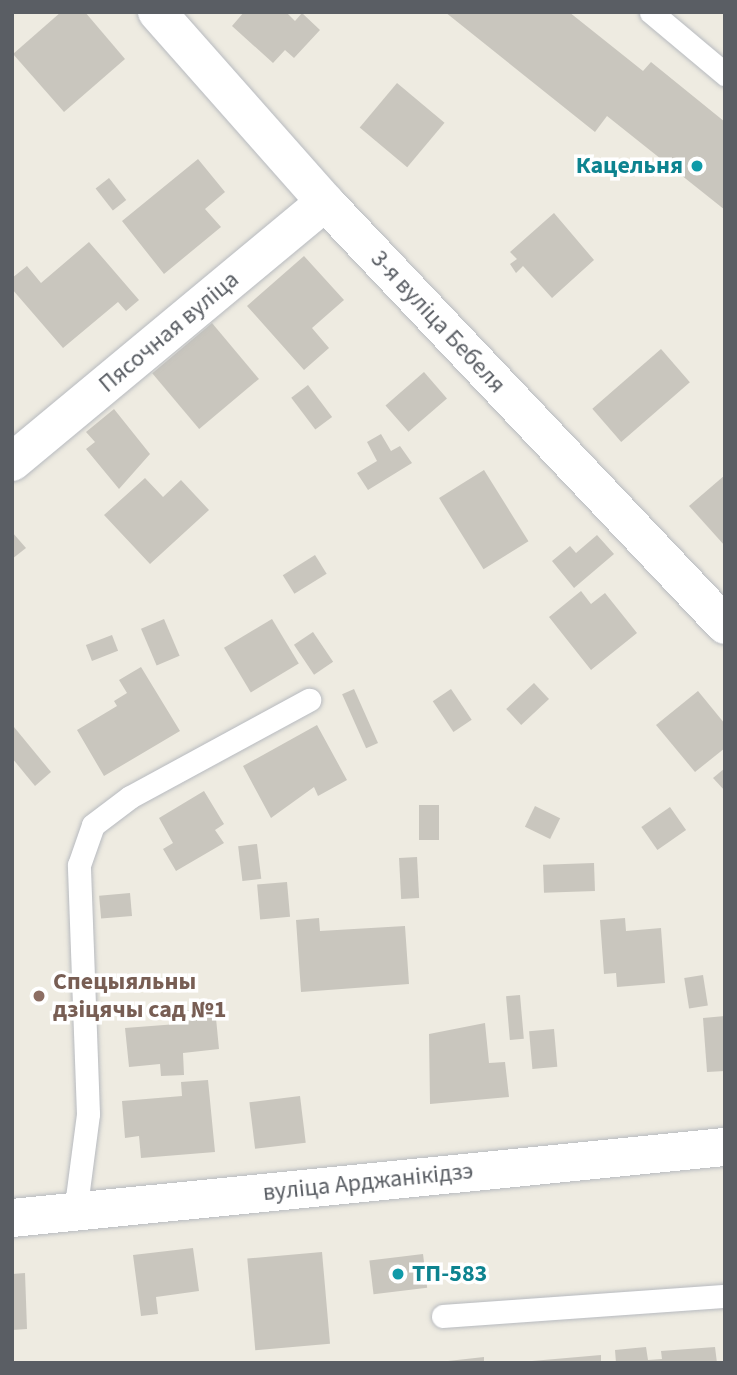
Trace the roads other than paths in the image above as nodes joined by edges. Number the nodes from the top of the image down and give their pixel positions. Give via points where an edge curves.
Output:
1 (157, 12) edge
2 (651, 12) edge
3 (725, 74) edge
4 (325, 202) junction
5 (12, 461) edge
6 (725, 625) edge
7 (309, 700) dead end
8 (725, 1147) edge
9 (75, 1213) junction
10 (12, 1218) edge
11 (725, 1296) edge
12 (443, 1316) dead end

1 - 4 street, 3-я вуліца Бебеля
2 - 3 lane
4 - 5 street, Пясочная вуліца
4 - 6 street, 3-я вуліца Бебеля
7 - 9 lane via 130,797 93,825 79,865 88,1114
8 - 9 street, вуліца Арджанікідзэ
9 - 10 street, вуліца Арджанікідзэ
11 - 12 lane

